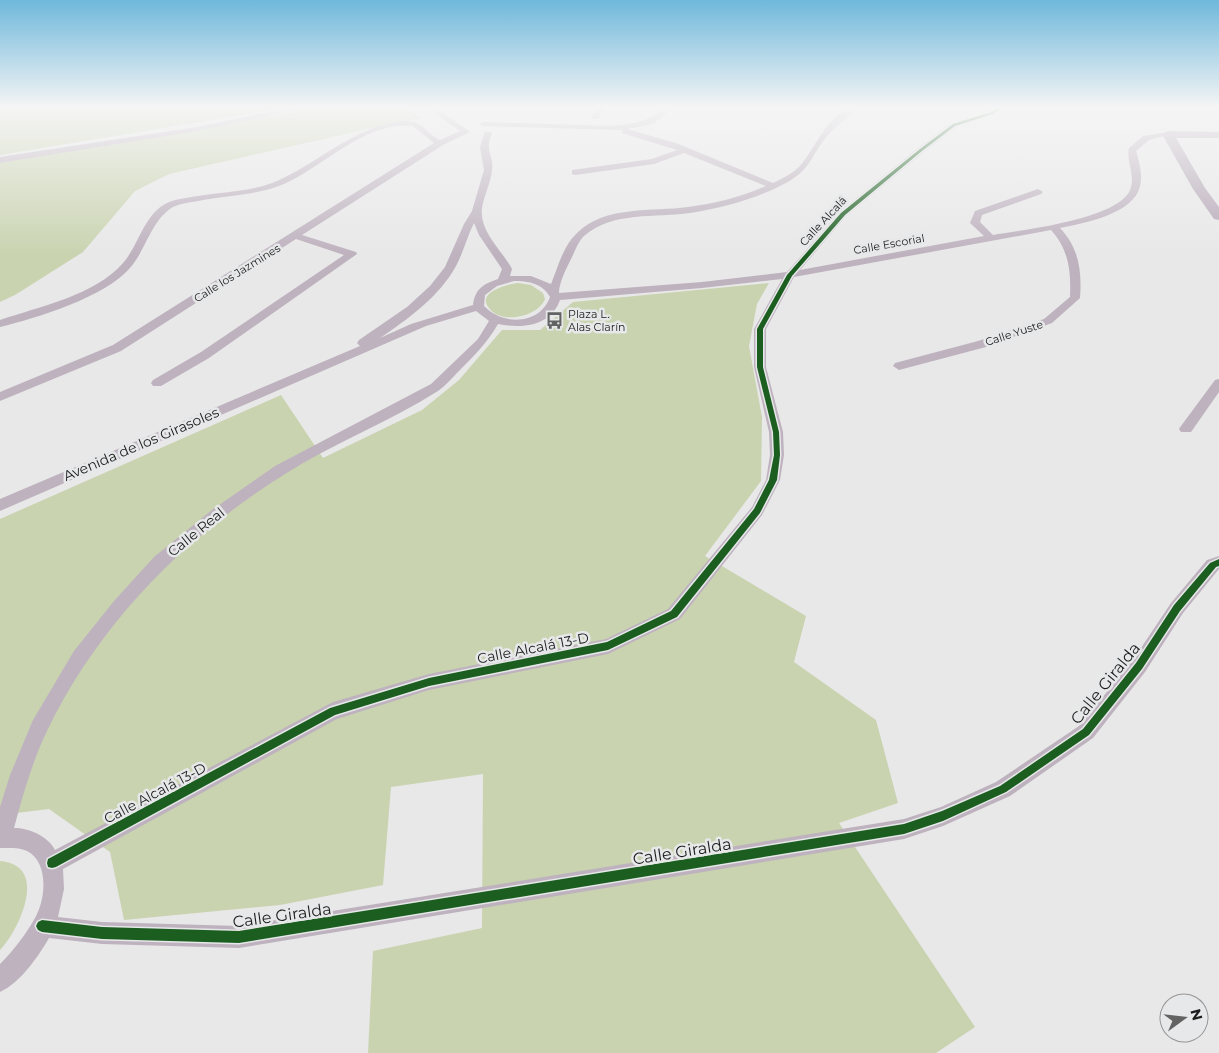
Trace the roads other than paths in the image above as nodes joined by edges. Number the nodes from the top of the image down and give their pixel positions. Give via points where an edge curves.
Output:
1 (24, 156) edge
2 (328, 156) edge
3 (420, 156) edge
4 (485, 156) edge
5 (667, 156) edge
6 (699, 156) edge
7 (812, 156) edge
8 (914, 156) edge
9 (1133, 156) edge
10 (1180, 156) edge
11 (0, 160) edge
12 (575, 172) dead end
13 (773, 186) junction
14 (1038, 192) dead end
15 (477, 212) junction
16 (1219, 216) edge
17 (1054, 227) junction
18 (296, 236) junction
19 (991, 238) junction
20 (502, 259) junction
21 (558, 274) junction
22 (790, 275) junction
23 (533, 279) junction
24 (503, 280) junction
25 (554, 294) junction
26 (478, 306) junction
27 (495, 320) junction
28 (0, 324) edge
29 (424, 324) junction
30 (373, 337) junction
31 (899, 366) dead end
32 (157, 383) dead end
33 (1219, 383) edge
34 (281, 384) junction
35 (0, 397) edge
36 (1186, 430) dead end
37 (0, 505) edge
38 (1219, 562) edge
39 (0, 838) edge
40 (52, 863) junction
41 (42, 926) junction
42 (0, 980) edge

1 - 11 street
2 - 28 street via 273,186 171,205 154,220 126,266 114,278 76,297
3 - 18 street, Calle los Jazmines
4 - 15 street, Avenida de los Girasoles via 488,165
5 - 12 street via 654,161
6 - 13 street
7 - 13 street via 806,166
8 - 22 street, Calle Alcalá via 843,214
9 - 17 street, Calle Escorial via 1138,179 1134,192 1125,203 1104,214
10 - 16 street
13 - 21 street via 737,200 688,210 628,215 595,224 579,235
14 - 19 street via 978,213 975,223
15 - 20 street via 485,238
15 - 30 street, Avenida de los Girasoles via 449,269 416,305
17 - 19 street, Calle Escorial
17 - 31 street, Calle Yuste via 1072,253 1077,272 1075,298 1048,322
18 - 32 street via 352,254 204,355
18 - 35 street, Calle los Jazmines via 117,348
19 - 22 street, Calle Escorial
20 - 23 street
20 - 24 street via 507,269
21 - 23 street
21 - 25 street
22 - 25 street, Calle Escorial via 636,291
22 - 40 street, Calle Alcalá 13-D via 760,329 760,367 776,432 773,480 757,511 674,614 608,646 429,682 333,712
23 - 24 street
23 - 25 street via 548,286
24 - 26 street via 480,294
25 - 27 street via 550,310 531,320 507,323
26 - 27 street via 487,317
26 - 29 street, Avenida de los Girasoles
27 - 39 street, Calle Real via 482,341 435,387 280,470 217,514 160,562 80,657 40,726
29 - 30 street, Avenida de los Girasoles
29 - 34 street, Avenida de los Girasoles
30 - 34 street, Avenida de los Girasoles
33 - 36 street
34 - 37 street, Avenida de los Girasoles
38 - 41 street, Calle Giralda via 1176,608 1139,666 1086,732 1003,789 943,816 904,829 239,937 102,933
39 - 40 street via 23,838 41,847
40 - 41 street via 53,895
41 - 42 street via 24,954

